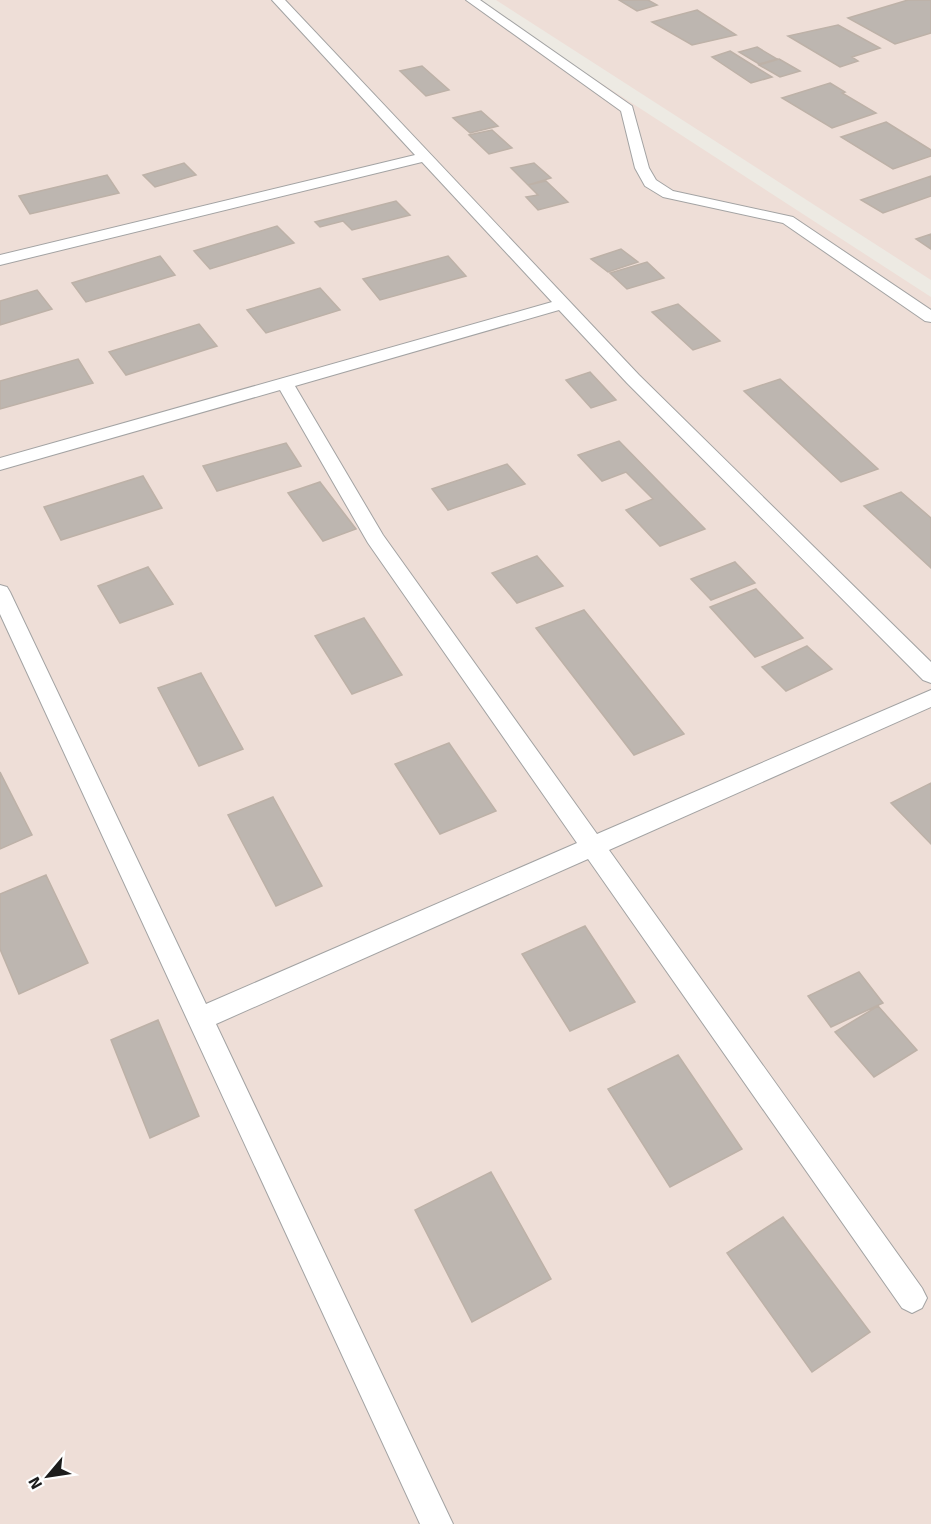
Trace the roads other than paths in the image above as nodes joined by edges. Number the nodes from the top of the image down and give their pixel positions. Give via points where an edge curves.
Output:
1 (278, 0) edge
2 (472, 0) edge
3 (424, 157) junction
4 (0, 260) edge
5 (562, 304) junction
6 (931, 317) edge
7 (285, 384) junction
8 (0, 464) edge
9 (0, 592) edge
10 (931, 675) edge
11 (931, 698) edge
12 (593, 847) junction
13 (200, 1019) junction
14 (912, 1298) dead end
15 (437, 1524) edge

1 - 3 lane
2 - 6 lane via 627,110 642,168 650,183 668,194 788,220
3 - 4 lane
3 - 5 lane
5 - 7 lane
5 - 10 lane
7 - 8 lane
7 - 12 lane via 375,538
9 - 13 lane
11 - 12 lane
12 - 13 lane
12 - 14 lane
13 - 15 lane

